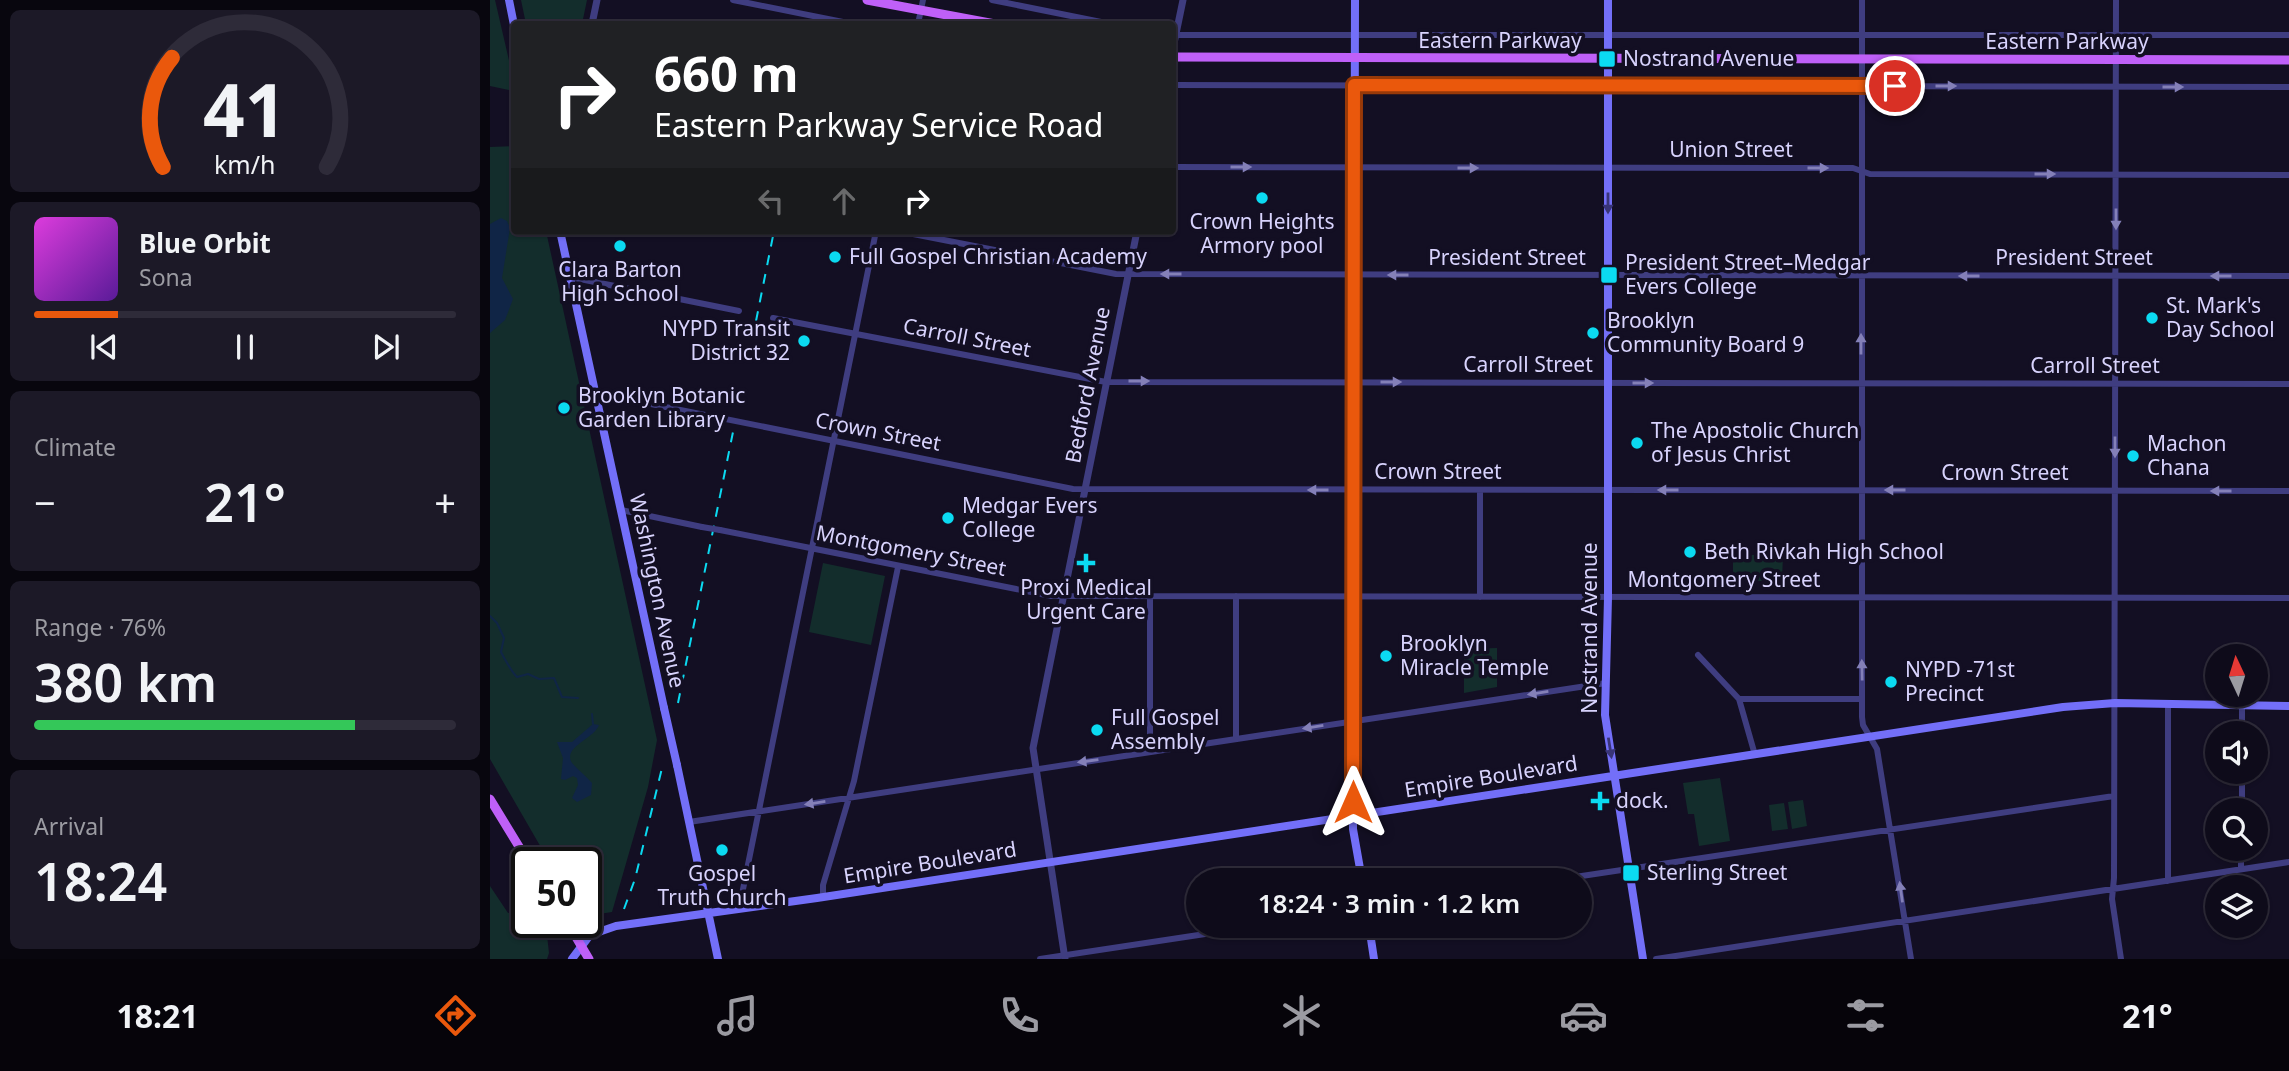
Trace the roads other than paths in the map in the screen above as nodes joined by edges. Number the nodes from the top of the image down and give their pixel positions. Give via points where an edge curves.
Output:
1 (509, 0) edge
2 (597, 0) edge
3 (733, 0) edge
4 (867, 0) edge
5 (992, 0) edge
6 (1183, 0) edge
7 (1354, 0) edge
8 (1608, 0) edge
9 (1862, 0) edge
10 (2116, 0) edge
11 (922, 5) edge
12 (513, 21) edge
13 (593, 21) edge
14 (838, 21) edge
15 (983, 21) edge
16 (1096, 21) edge
17 (1176, 27) edge
18 (1354, 34) junction
19 (1608, 34) junction
20 (1176, 35) edge
21 (1862, 35) junction
22 (2116, 35) junction
23 (2289, 35) edge
24 (1176, 55) edge
25 (1354, 58) junction
26 (1608, 58) junction
27 (1862, 59) junction
28 (2116, 59) junction
29 (2289, 60) edge
30 (1176, 85) edge
31 (1354, 85) junction
32 (1608, 86) junction
33 (1862, 86) junction
34 (2116, 86) junction
35 (2289, 87) edge
36 (1176, 167) edge
37 (1354, 168) junction
38 (1608, 168) junction
39 (1862, 171) junction
40 (2116, 174) junction
41 (2289, 175) edge
42 (561, 235) edge
43 (875, 235) edge
44 (918, 235) edge
45 (1136, 235) edge
46 (1128, 274) junction
47 (1354, 275) junction
48 (1608, 275) junction
49 (1862, 276) junction
50 (2116, 276) junction
51 (2289, 276) edge
52 (570, 277) junction
53 (739, 311) dead end
54 (773, 318) dead end
55 (855, 334) junction
56 (1106, 382) junction
57 (1354, 382) junction
58 (1608, 383) junction
59 (1861, 383) junction
60 (2115, 383) junction
61 (2289, 384) edge
62 (596, 393) junction
63 (834, 441) junction
64 (1085, 489) junction
65 (1354, 490) junction
66 (1480, 490) junction
67 (1608, 490) junction
68 (1861, 490) junction
69 (2115, 491) junction
70 (2289, 491) edge
71 (621, 510) junction
72 (812, 549) junction
73 (898, 567) junction
74 (1150, 596) junction
75 (1236, 596) junction
76 (1063, 597) junction
77 (1353, 597) junction
78 (1480, 597) junction
79 (1861, 597) junction
80 (1608, 598) junction
81 (2115, 598) junction
82 (2289, 598) edge
83 (1698, 654) dead end
84 (1606, 683) junction
85 (1739, 699) junction
86 (1862, 699) junction
87 (2115, 703) junction
88 (2168, 704) junction
89 (2205, 705) edge
90 (2268, 706) edge
91 (2289, 706) edge
92 (1353, 721) junction
93 (1870, 737) junction
94 (1236, 739) junction
95 (1150, 752) junction
96 (1755, 755) junction
97 (1035, 769) junction
98 (1615, 776) junction
99 (2115, 796) junction
100 (849, 797) junction
101 (490, 799) edge
102 (760, 812) junction
103 (1353, 816) junction
104 (689, 822) junction
105 (1891, 829) junction
106 (519, 847) edge
107 (2241, 861) edge
108 (2289, 862) edge
109 (1050, 863) junction
110 (1360, 868) edge
111 (1629, 869) junction
112 (2241, 869) junction
113 (1592, 874) edge
114 (2168, 881) junction
115 (2113, 889) junction
116 (823, 897) junction
117 (739, 909) junction
118 (710, 913) junction
119 (1905, 921) junction
120 (576, 938) edge
121 (1186, 938) edge
122 (1371, 938) edge
123 (581, 946) junction
124 (1064, 957) edge
125 (572, 959) edge
126 (589, 959) edge
127 (718, 959) edge
128 (1040, 959) edge
129 (1374, 959) edge
130 (1643, 959) edge
131 (1656, 959) edge
132 (1911, 959) edge
133 (2121, 959) edge

1 - 12 main road
2 - 13 street
3 - 14 street
4 - 11 main road
5 - 16 street
6 - 17 street
7 - 18 main road
8 - 19 main road, Nostrand Avenue
9 - 21 street
10 - 22 street
11 - 15 main road
18 - 19 street
18 - 20 street
18 - 25 main road
19 - 21 street
19 - 26 main road, Nostrand Avenue
21 - 22 street
21 - 27 street
22 - 23 street
22 - 28 street
24 - 25 main road, Eastern Parkway
25 - 26 main road, Eastern Parkway
25 - 31 main road
26 - 27 main road, Eastern Parkway
26 - 32 main road, Nostrand Avenue
27 - 28 main road, Eastern Parkway
27 - 33 street
28 - 29 main road, Eastern Parkway
28 - 34 street
30 - 31 street
31 - 32 street
31 - 37 main road
32 - 33 street
32 - 38 main road, Nostrand Avenue
33 -> 34 street
33 - 39 street
34 -> 35 street
34 - 40 street
36 -> 37 street, Union Street
37 -> 38 street, Union Street
37 - 47 main road
38 -> 39 street, Union Street
38 -> 48 main road, Nostrand Avenue
39 -> 40 street, Union Street
39 - 49 street
40 - 41 street, Union Street
40 -> 50 street
42 - 52 main road, Washington Avenue
43 - 55 street
44 - 46 street, President Street
45 - 46 street, Bedford Avenue
47 -> 46 street, President Street
46 - 56 street, Bedford Avenue
48 -> 47 street, President Street
47 - 57 main road
48 - 49 street, President Street
48 - 58 main road, Nostrand Avenue
50 -> 49 street, President Street
59 -> 49 street
51 -> 50 street, President Street
50 - 60 street
52 - 53 street
52 - 62 main road, Washington Avenue
54 - 55 street, Carroll Street
55 - 56 street, Carroll Street
55 - 63 street
56 -> 57 street, Carroll Street
56 - 64 street, Bedford Avenue
57 -> 58 street, Carroll Street
57 - 65 main road
58 -> 59 street, Carroll Street
58 - 67 main road, Nostrand Avenue
59 - 60 street, Carroll Street
59 - 68 street
60 - 61 street, Carroll Street
60 -> 69 street
62 - 63 street, Crown Street
62 - 71 main road, Washington Avenue
63 - 64 street, Crown Street
63 - 72 street
65 -> 64 street, Crown Street
64 - 76 street, Bedford Avenue
65 - 66 street, Crown Street
65 - 77 main road
66 - 67 street, Crown Street
66 - 78 street
68 -> 67 street, Crown Street
67 - 80 main road, Nostrand Avenue
69 -> 68 street, Crown Street
68 - 79 street
70 -> 69 street, Crown Street
69 - 81 street
71 - 72 street, Montgomery Street, bridge
71 - 104 main road, Washington Avenue, bridge
72 - 73 street, Montgomery Street
72 - 102 street
73 - 76 street, Montgomery Street
73 - 100 street
74 - 75 street, Montgomery Street
74 - 76 street, Montgomery Street
74 - 95 street
75 - 77 street, Montgomery Street
75 - 94 street
76 - 97 street, Bedford Avenue via 1033,748
77 - 78 street, Montgomery Street
77 - 92 main road
78 - 80 street, Montgomery Street
79 - 80 street, Montgomery Street
79 - 81 street, Montgomery Street
86 -> 79 street
80 - 84 main road, Nostrand Avenue
81 - 82 street, Montgomery Street
81 - 87 street
83 - 85 street
84 -> 92 street
84 -> 98 main road, Nostrand Avenue via 1605,715
85 - 86 street
85 - 96 street
86 - 93 street via 1863,725
87 - 88 main road, Empire Boulevard
87 - 93 main road, Empire Boulevard
87 - 99 street
88 - 89 main road, Empire Boulevard
88 - 114 street
90 - 91 main road, Empire Boulevard
92 -> 94 street
92 - 103 main road
93 - 96 main road, Empire Boulevard
93 - 105 street via 1877,749
94 - 95 street
95 -> 97 street
96 - 98 main road, Empire Boulevard
97 - 100 street
97 - 109 street, Bedford Avenue
98 - 103 main road, Empire Boulevard
98 - 111 main road, Nostrand Avenue
99 - 105 street
99 - 115 street
100 -> 102 street
100 - 116 street
101 - 106 main road
102 - 104 street
102 - 117 street
103 - 109 main road, Empire Boulevard
103 - 110 main road
104 - 118 main road, Washington Avenue
105 - 111 street
119 -> 105 street
107 - 112 street
108 - 112 street
109 - 116 main road, Empire Boulevard
109 - 124 street, Bedford Avenue
111 - 113 street
111 - 130 main road, Nostrand Avenue
112 - 114 street
114 - 115 street
115 - 119 street
115 - 133 street
116 - 117 main road, Empire Boulevard
117 - 118 main road, Empire Boulevard
118 - 123 main road, Empire Boulevard via 615,926 590,935
118 - 127 main road, Washington Avenue
119 - 131 street
119 - 132 street
120 - 123 main road
121 - 124 street
122 - 129 main road
123 - 125 main road
123 - 126 main road
124 - 128 street

